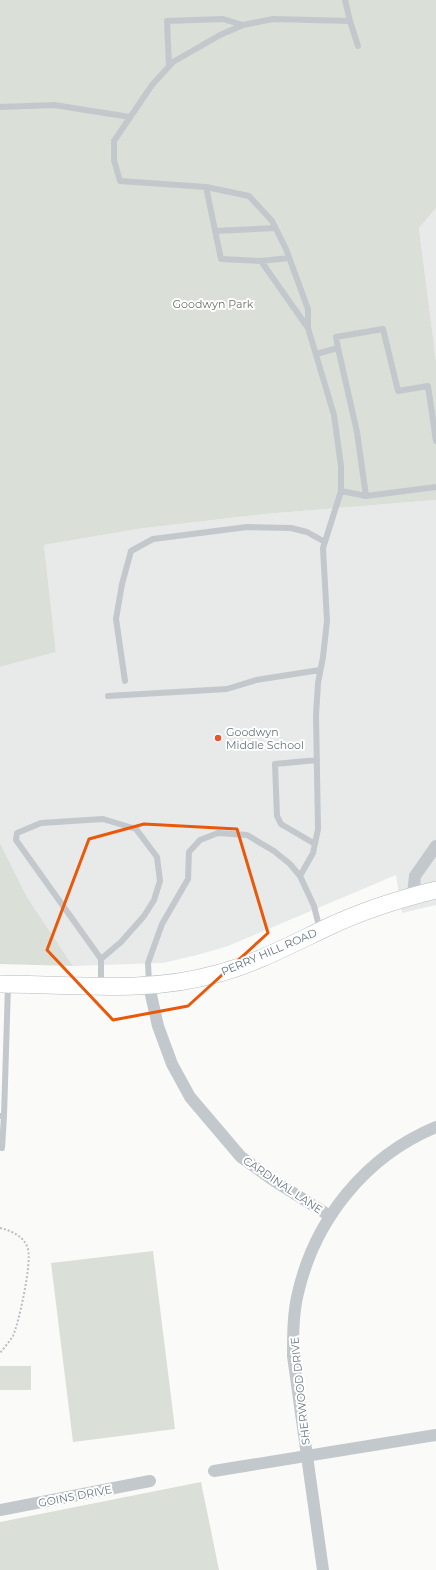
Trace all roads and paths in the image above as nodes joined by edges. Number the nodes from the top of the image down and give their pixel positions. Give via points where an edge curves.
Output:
1 (345, 0) edge
2 (350, 21) junction
3 (243, 25) junction
4 (358, 46) dead end
5 (169, 66) junction
6 (0, 107) edge
7 (130, 117) junction
8 (206, 187) junction
9 (275, 228) junction
10 (215, 231) junction
11 (289, 258) junction
12 (261, 261) junction
13 (308, 328) junction
14 (338, 348) junction
15 (316, 354) junction
16 (436, 441) edge
17 (436, 487) edge
18 (341, 491) junction
19 (366, 496) junction
20 (325, 542) junction
21 (320, 670) junction
22 (125, 681) dead end
23 (108, 696) dead end
24 (317, 760) junction
25 (315, 844) junction
26 (436, 846) edge
27 (300, 876) junction
28 (436, 890) edge
29 (413, 896) junction
30 (320, 931) junction
31 (101, 959) junction
32 (4, 984) edge
33 (101, 985) junction
34 (149, 986) junction
35 (2, 1116) edge
36 (436, 1127) edge
37 (2, 1148) dead end
38 (330, 1216) junction
39 (0, 1228) edge
40 (0, 1353) edge
41 (436, 1435) edge
42 (307, 1456) junction
43 (214, 1471) dead end
44 (150, 1481) dead end
45 (0, 1510) edge
46 (323, 1570) edge

1 - 2 lane
2 - 3 lane via 273,19
2 - 4 lane
3 - 5 lane via 220,35
3 - 5 lane via 223,19 167,21
5 - 7 lane
6 - 7 lane via 54,105
7 - 8 lane via 114,141 114,160 120,181
8 - 9 lane via 248,196 272,221
8 - 10 lane
9 - 10 lane
9 - 11 lane
10 - 12 lane via 221,258
11 - 12 lane
11 - 13 lane via 308,308
12 - 13 lane
13 - 15 lane
14 - 15 lane
14 - 16 lane via 336,337 383,329 398,390 428,386
14 - 19 lane via 360,446
15 - 18 lane via 334,415 342,466
17 - 19 lane
18 - 19 lane
18 - 20 lane
20 - 21 lane via 323,548 326,621
20 - 22 lane via 307,532 290,528 248,527 153,539 131,551 116,619
21 - 23 lane via 256,680 227,689
21 - 24 lane via 316,715
24 - 25 lane via 318,829
24 - 25 lane via 275,764 277,816 281,824
25 - 27 lane via 313,853
26 - 29 street via 415,876
27 - 30 lane via 314,906
27 - 34 lane via 274,851 247,835 218,832 200,840 189,852 188,879 162,924 148,963
28 - 29 main road, PERRY HILL ROAD
29 - 30 main road, PERRY HILL ROAD via 359,914
30 - 34 main road, PERRY HILL ROAD via 227,971
31 - 31 lane via 121,942 144,916 154,900 160,882 157,857 136,829 103,819 41,823 17,833 16,840
31 - 33 lane
32 - 33 main road, PERRY HILL ROAD
32 - 35 lane
33 - 34 main road, PERRY HILL ROAD
34 - 38 street, CARDINAL LANE via 158,1026 172,1064 190,1096 241,1157
35 - 37 lane
36 - 38 street, SHERWOOD DRIVE via 404,1143 374,1165 353,1185
38 - 42 street, SHERWOOD DRIVE via 315,1241 306,1266 293,1326 293,1356
39 - 40 path via 22,1238 28,1250 19,1319 12,1336
41 - 42 street
42 - 43 street
42 - 46 street, SHERWOOD DRIVE
44 - 45 street, GOINS DRIVE

